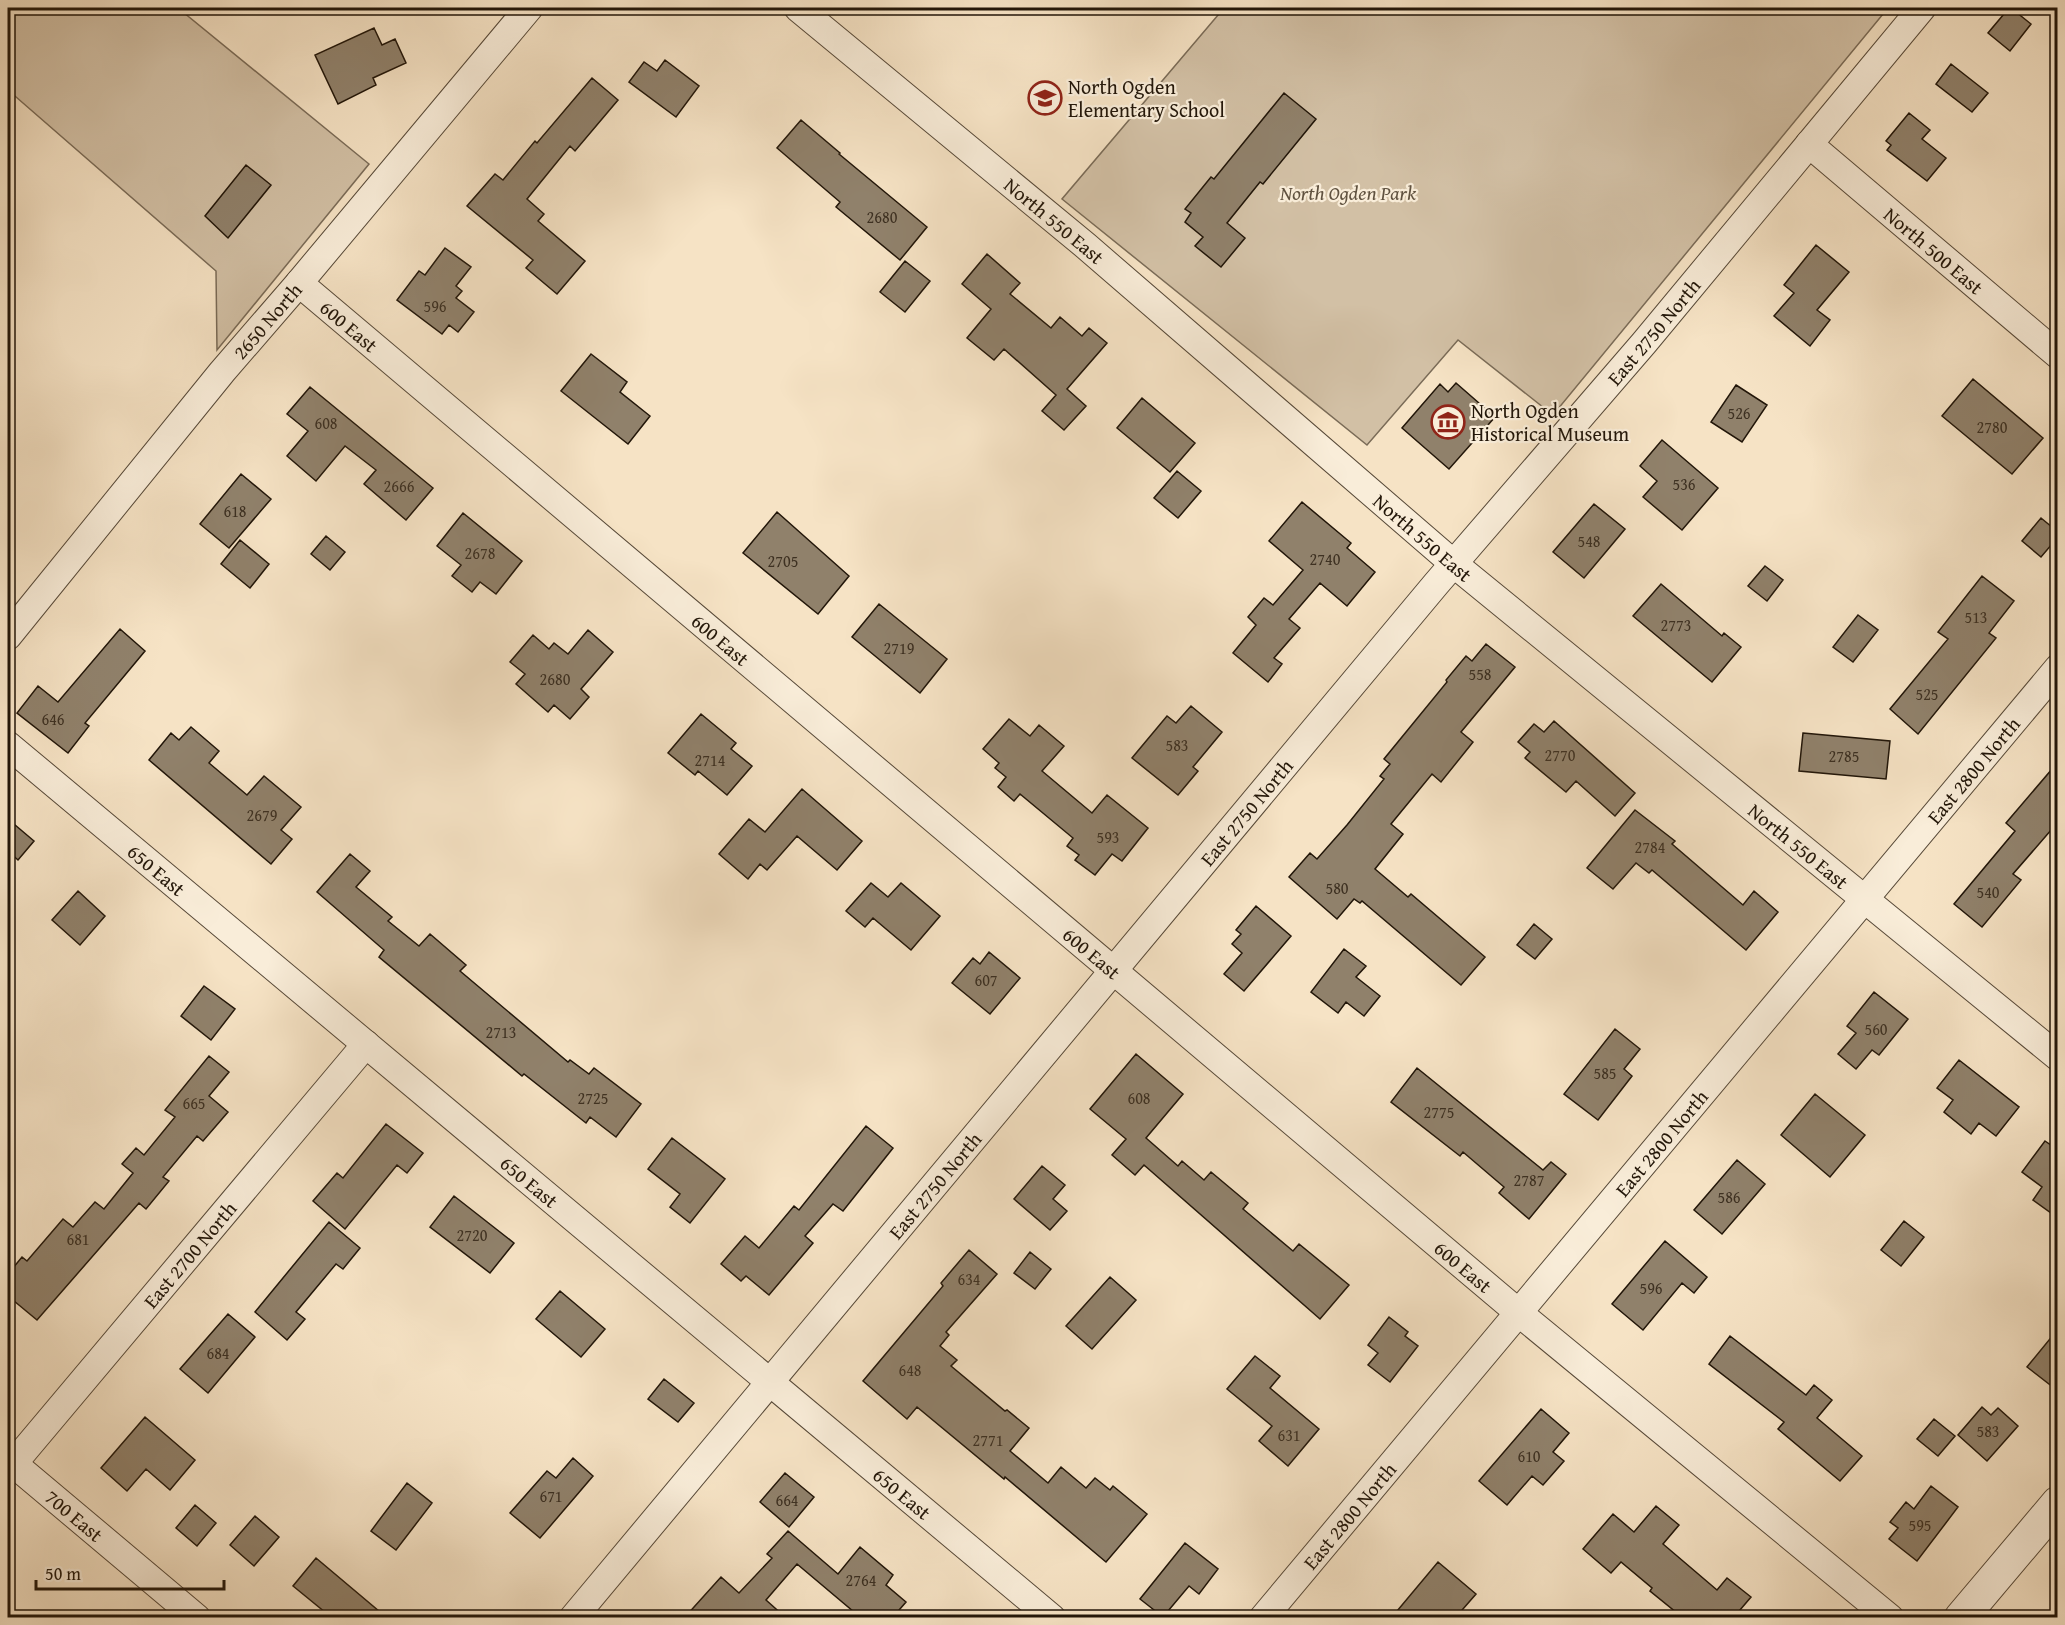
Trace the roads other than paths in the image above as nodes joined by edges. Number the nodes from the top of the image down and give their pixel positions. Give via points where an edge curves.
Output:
1 (529, 8) edge
2 (798, 8) edge
3 (1922, 8) edge
4 (1809, 144) junction
5 (299, 284) junction
6 (2058, 355) edge
7 (1454, 564) junction
8 (8, 636) edge
9 (2058, 668) edge
10 (8, 745) edge
11 (1865, 900) junction
12 (1113, 972) junction
13 (366, 1044) junction
14 (2058, 1057) edge
15 (1519, 1313) junction
16 (768, 1382) junction
17 (10, 1462) edge
18 (2058, 1503) edge
19 (196, 1617) edge
20 (573, 1617) edge
21 (1052, 1617) edge
22 (1263, 1617) edge
23 (1890, 1617) edge
24 (1961, 1617) edge

1 - 5 street, 2650 North
2 - 7 street, North 550 East via 1086,246
3 - 4 street, East 2750 North
4 - 6 street, North 500 East
4 - 7 street, East 2750 North
5 - 8 street, 2650 North via 222,372
5 - 12 street, 600 East
7 - 11 street, North 550 East
7 - 12 street, East 2750 North
9 - 11 street, East 2800 North
10 - 13 street, 650 East
11 - 14 street, North 550 East
11 - 15 street, East 2800 North
12 - 15 street, 600 East
12 - 16 street, East 2750 North
13 - 16 street, 650 East
13 - 17 street, East 2700 North
15 - 22 street, East 2800 North
15 - 23 street, 600 East
16 - 20 street, East 2750 North
16 - 21 street, 650 East
17 - 19 street, 700 East
18 - 24 street

